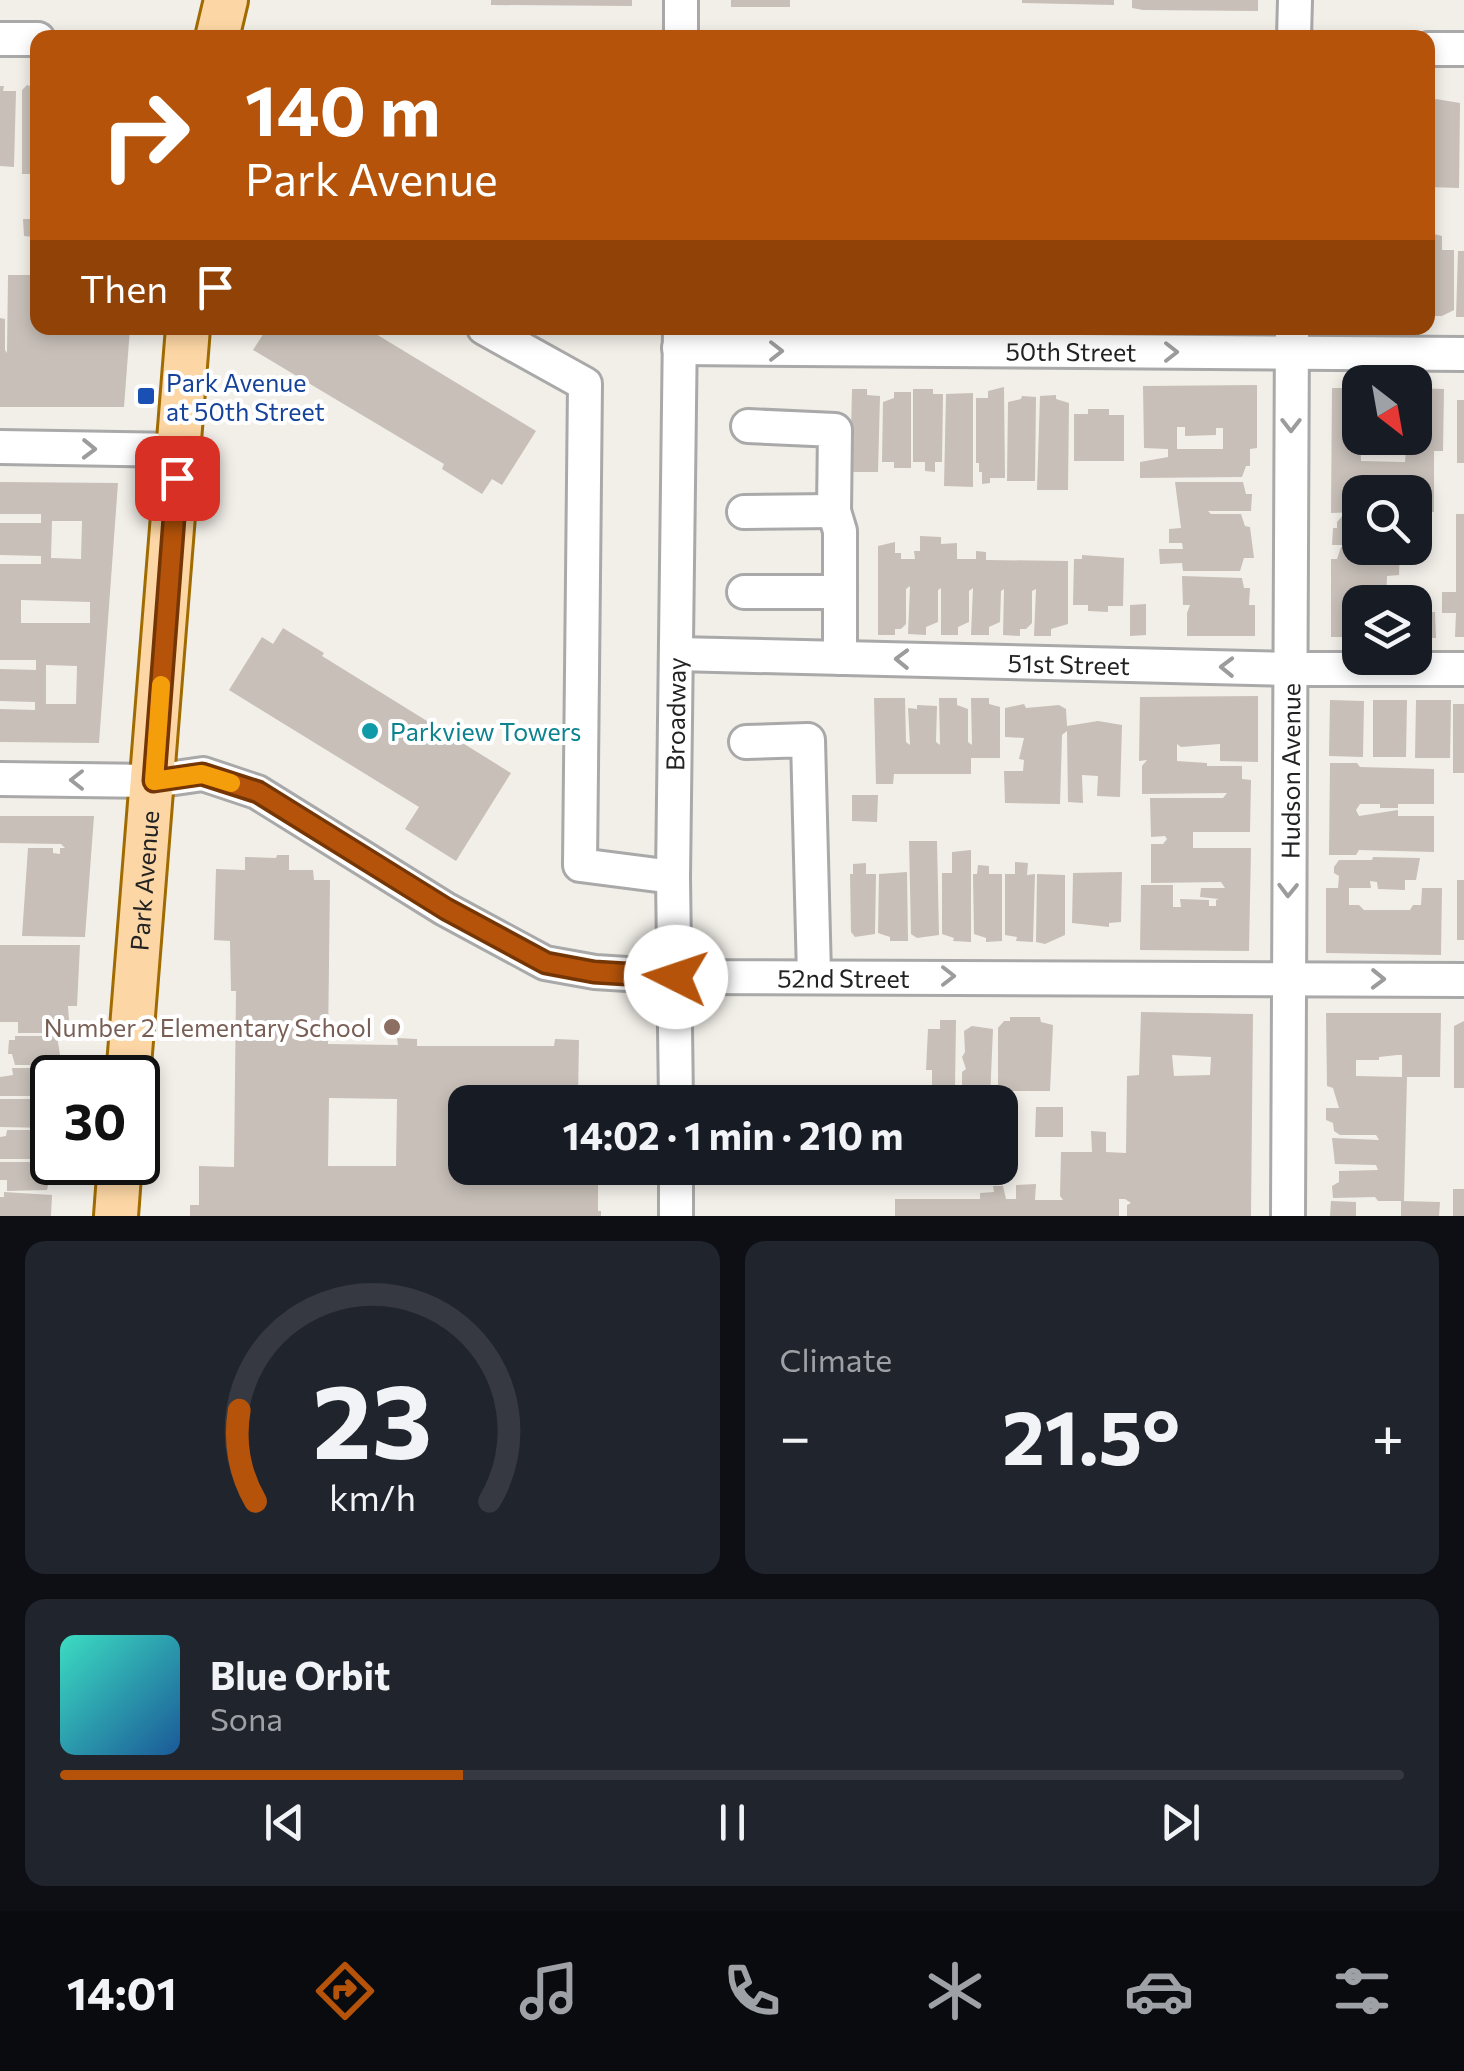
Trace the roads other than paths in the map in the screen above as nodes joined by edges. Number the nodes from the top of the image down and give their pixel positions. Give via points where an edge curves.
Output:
1 (226, 0) edge
2 (681, 0) edge
3 (1295, 0) edge
4 (218, 30) edge
5 (681, 30) edge
6 (1294, 30) edge
7 (0, 39) edge
8 (30, 39) edge
9 (1435, 49) edge
10 (1464, 50) edge
11 (187, 335) edge
12 (496, 335) edge
13 (679, 338) edge
14 (1292, 340) edge
15 (1464, 354) edge
16 (748, 426) dead end
17 (0, 447) edge
18 (179, 450) junction
19 (834, 510) junction
20 (744, 512) dead end
21 (744, 592) dead end
22 (840, 592) junction
23 (677, 654) junction
24 (840, 658) junction
25 (1291, 668) junction
26 (1464, 669) edge
27 (746, 742) dead end
28 (0, 779) edge
29 (154, 781) junction
30 (673, 878) junction
31 (814, 976) junction
32 (676, 977) junction
33 (1286, 978) junction
34 (1464, 980) edge
35 (130, 1055) edge
36 (676, 1085) edge
37 (118, 1185) edge
38 (676, 1185) edge
39 (116, 1216) edge
40 (676, 1216) edge
41 (1288, 1216) edge

1 - 4 main road
2 - 5 street
3 - 6 street
7 - 8 street
9 - 10 street
11 - 18 main road, Park Avenue
12 - 30 street via 584,384 580,864
13 -> 14 street, 50th Street
13 - 23 street, Broadway
14 - 15 street, 50th Street
14 -> 25 street, Hudson Avenue
16 - 19 street via 835,430
17 -> 18 street
18 - 29 main road, Park Avenue
19 - 20 street
19 - 22 street
21 - 22 street
22 - 24 street
23 - 24 street, 51st Street
23 - 30 street, Broadway
25 -> 24 street, 51st Street
25 - 26 street, 51st Street
25 -> 33 street, Hudson Avenue
27 - 31 street via 808,740
29 -> 28 street
29 - 32 street, 52nd Street via 202,774 258,792 546,963
29 - 35 main road, Park Avenue
30 - 32 street, Broadway
31 - 32 street, 52nd Street
31 -> 33 street, 52nd Street
32 - 36 street, Broadway
33 -> 34 street, 52nd Street
33 - 41 street, Hudson Avenue
37 - 39 main road
38 - 40 street

